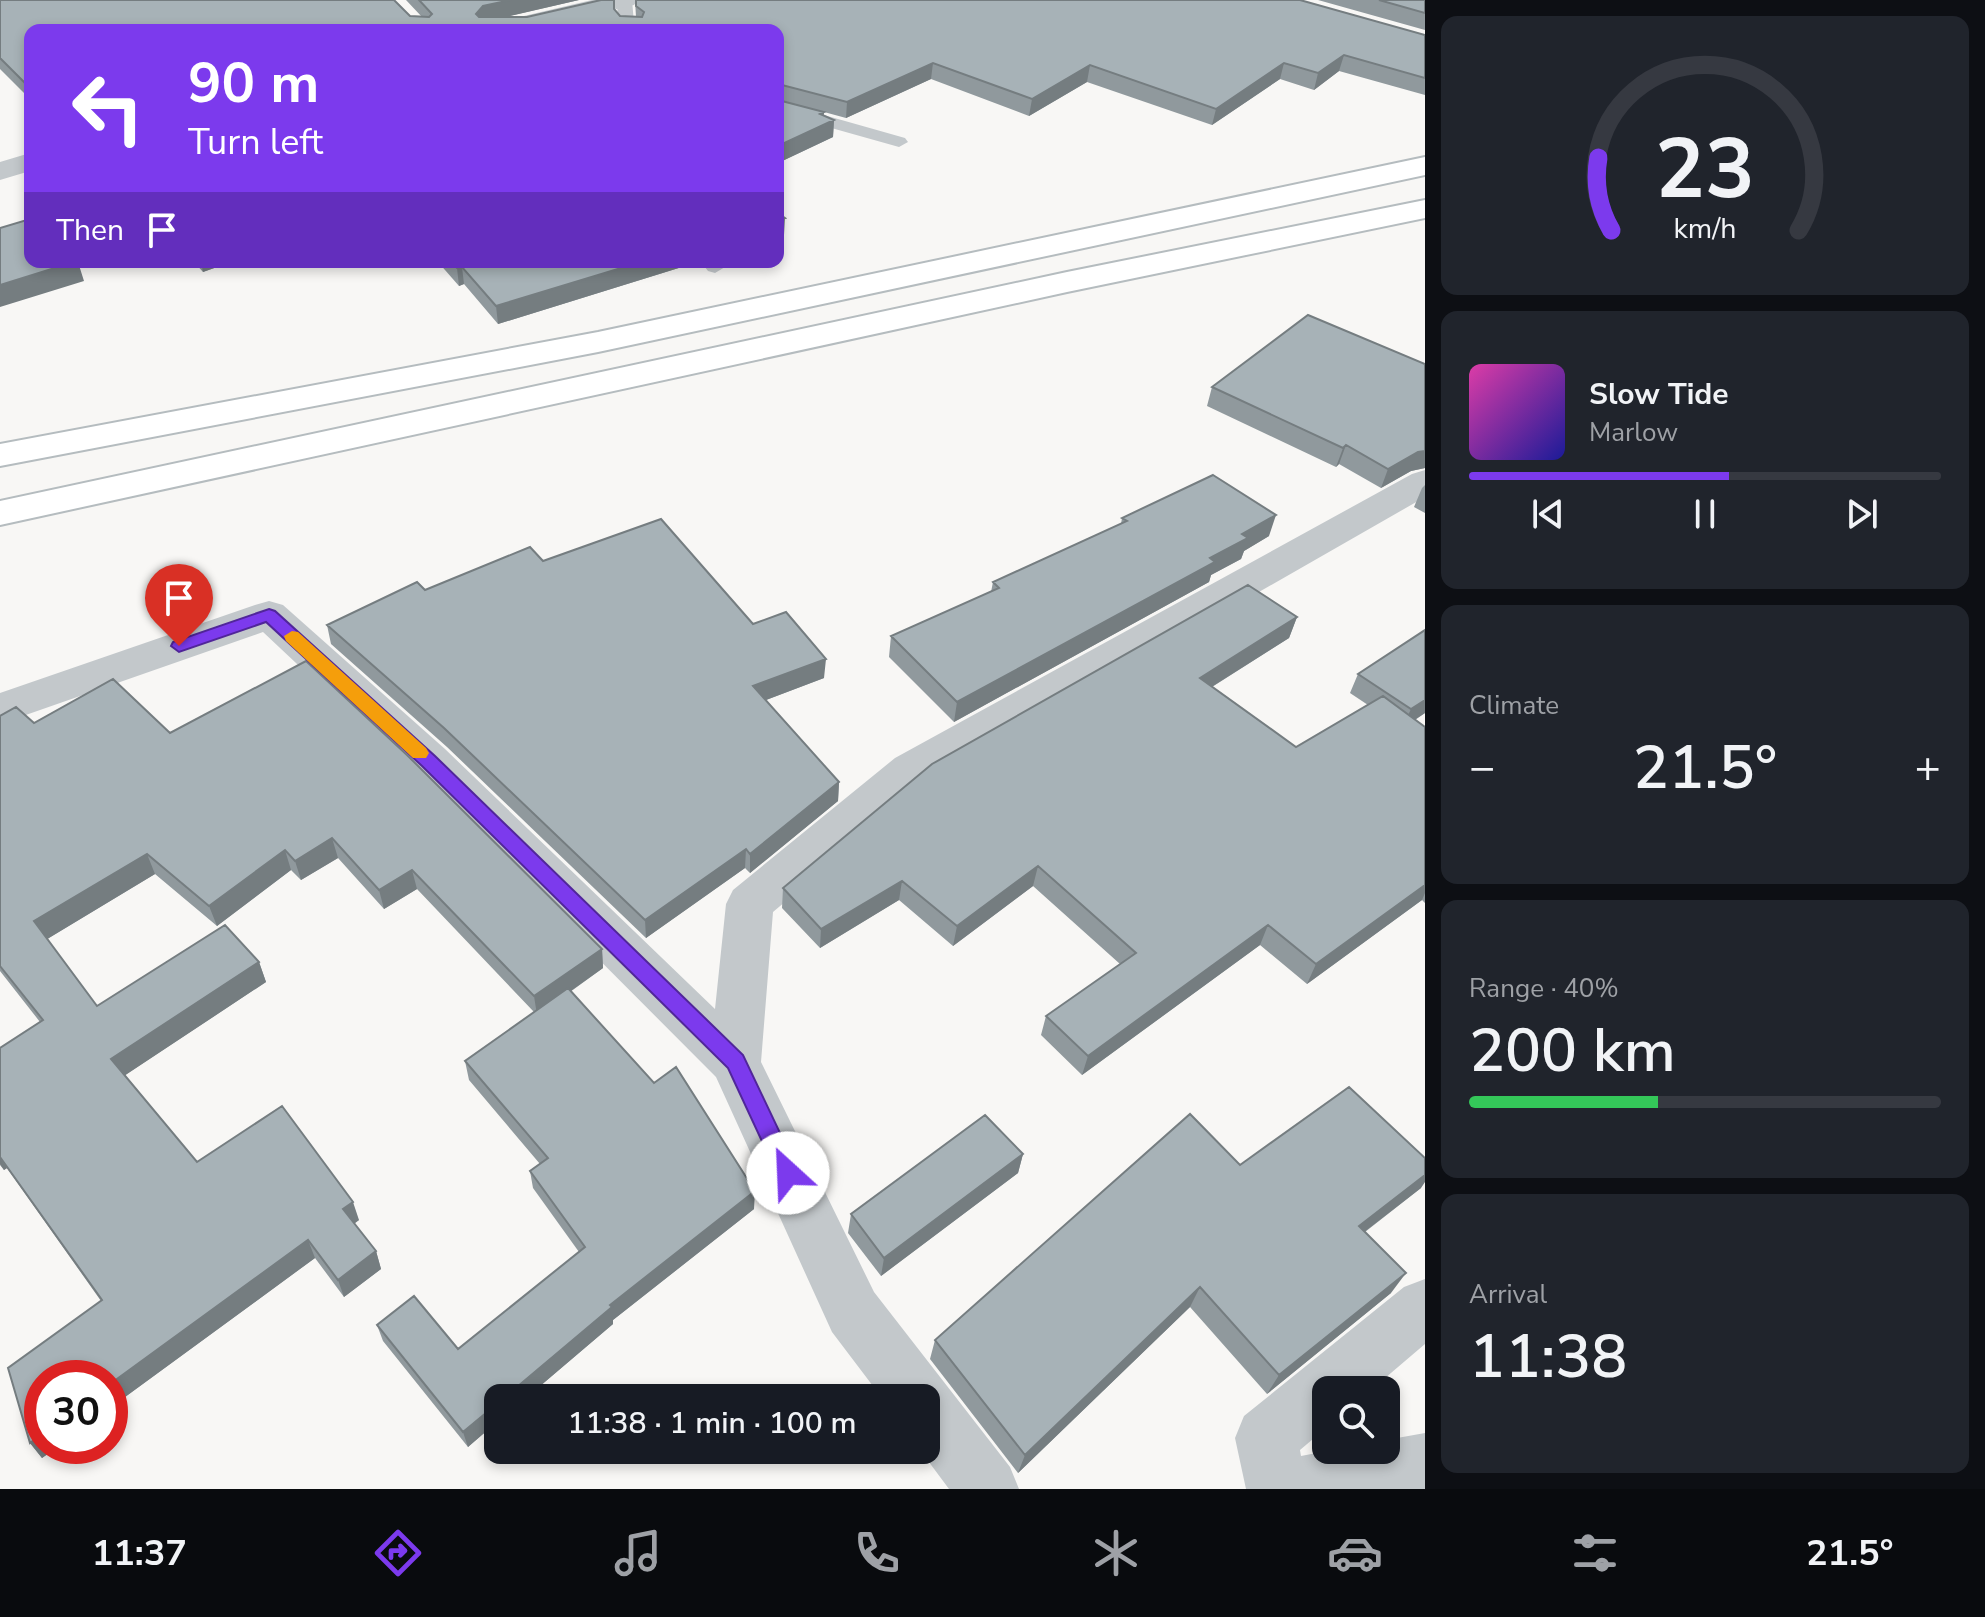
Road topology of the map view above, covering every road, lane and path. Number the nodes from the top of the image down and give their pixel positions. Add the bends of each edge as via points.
1 (625, 0) edge
2 (520, 24) edge
3 (626, 24) edge
4 (784, 109) edge
5 (899, 142) dead end
6 (24, 164) edge
7 (1425, 166) edge
8 (0, 171) edge
9 (1425, 209) edge
10 (0, 455) edge
11 (1425, 482) edge
12 (0, 513) edge
13 (0, 709) edge
14 (735, 1062) junction
15 (1425, 1307) edge
16 (908, 1384) edge
17 (940, 1426) edge
18 (1425, 1464) edge
19 (988, 1489) edge
20 (1277, 1489) edge
21 (1291, 1489) edge

1 - 2 street
1 - 3 lane
4 - 5 lane
6 - 8 street
7 - 10 main road via 598,342
9 - 12 main road
11 - 14 street via 911,770 750,904
13 - 14 street via 269,615 429,761
14 - 16 street via 853,1312
15 - 20 street via 1266,1438
17 - 19 street
18 - 21 street

